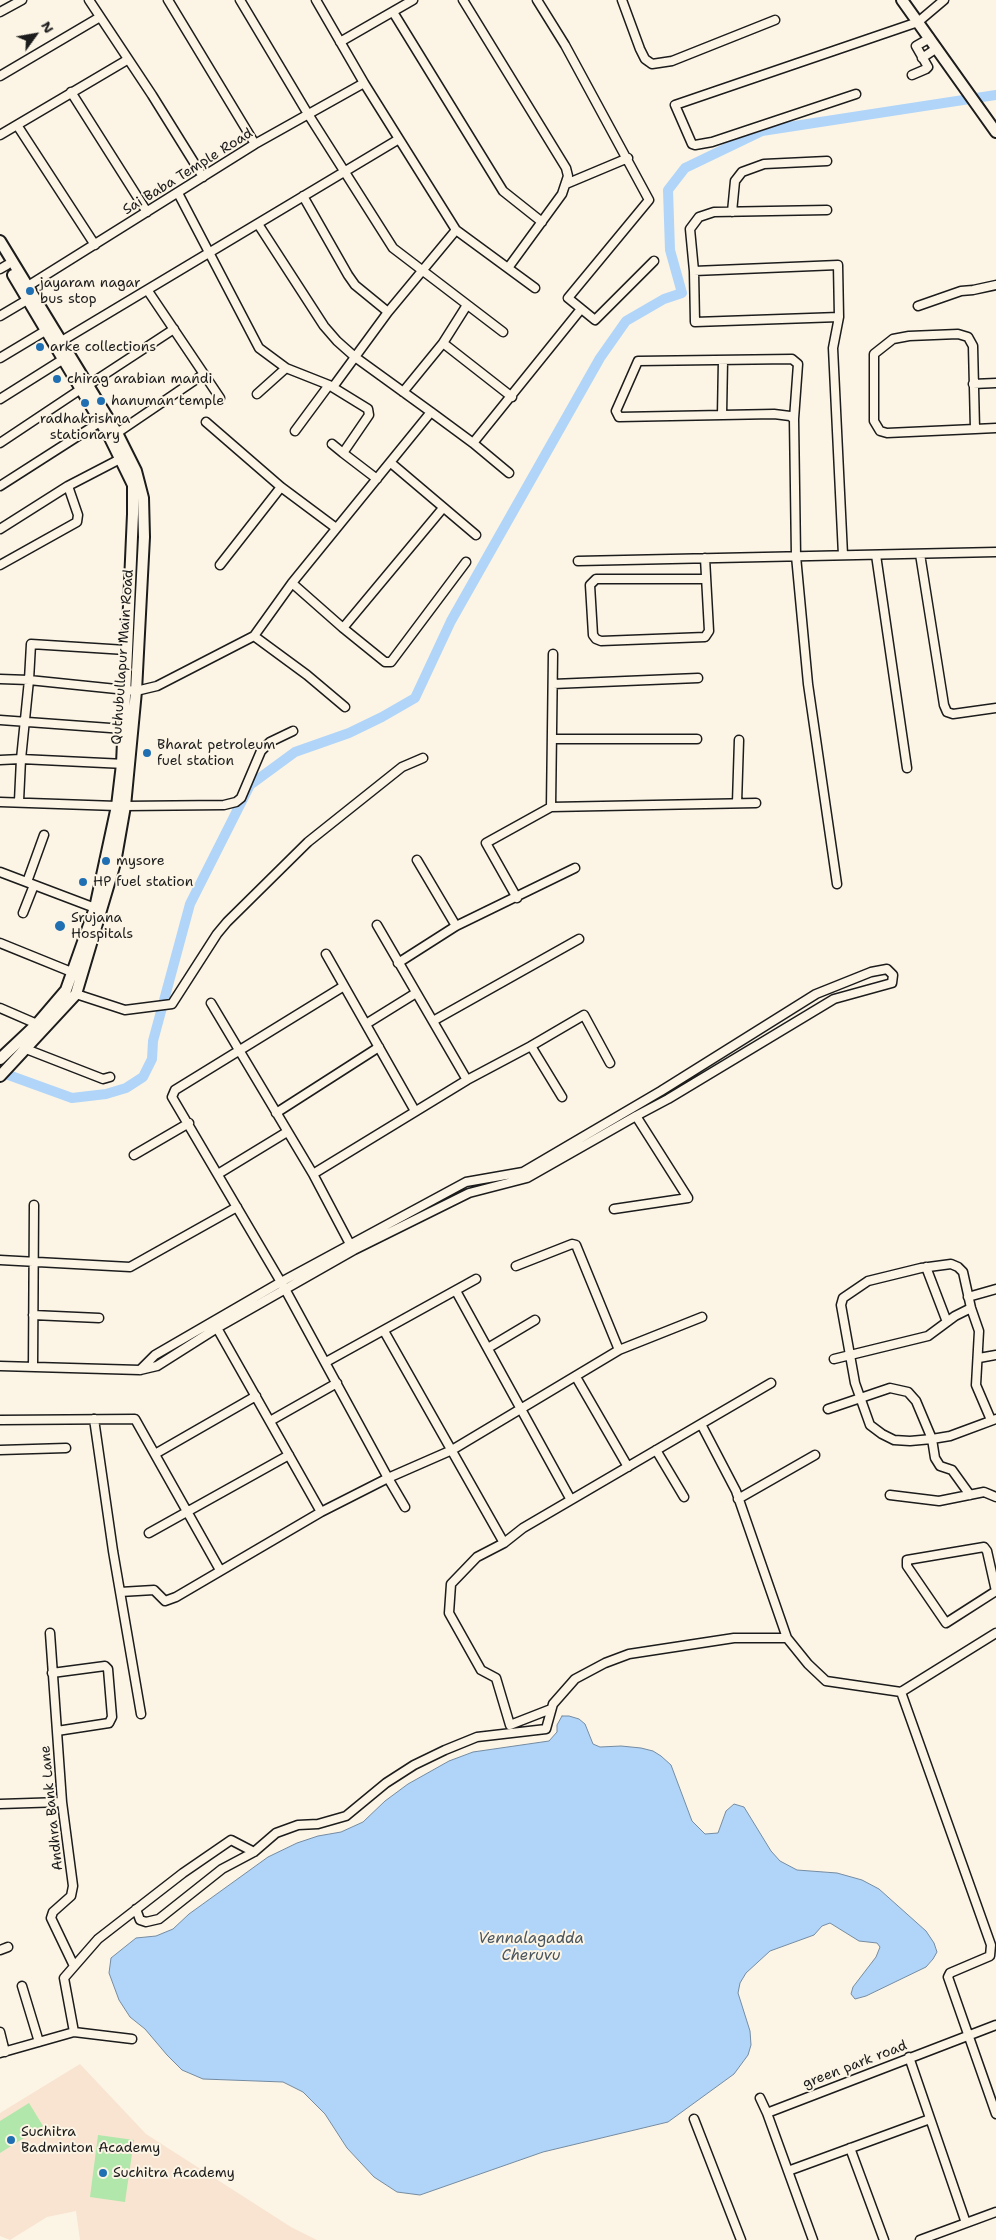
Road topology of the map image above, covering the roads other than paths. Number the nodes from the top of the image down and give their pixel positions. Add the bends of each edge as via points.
1 (22, 0) edge
2 (89, 0) edge
3 (168, 0) edge
4 (240, 0) edge
5 (316, 0) edge
6 (413, 0) edge
7 (463, 0) edge
8 (537, 0) edge
9 (622, 0) edge
10 (902, 0) edge
11 (944, 0) edge
12 (0, 12) edge
13 (393, 12) junction
14 (100, 17) junction
15 (774, 20) dead end
16 (918, 22) junction
17 (930, 38) junction
18 (340, 42) junction
19 (937, 48) junction
20 (922, 58) junction
21 (127, 60) junction
22 (912, 75) dead end
23 (0, 76) edge
24 (364, 83) junction
25 (71, 92) junction
26 (856, 94) dead end
27 (308, 114) junction
28 (17, 125) junction
29 (996, 132) edge
30 (0, 135) edge
31 (399, 139) junction
32 (256, 144) junction
33 (628, 158) junction
34 (827, 161) dead end
35 (345, 170) junction
36 (203, 177) junction
37 (566, 184) junction
38 (178, 193) junction
39 (303, 196) junction
40 (826, 210) dead end
41 (147, 212) junction
42 (732, 212) junction
43 (542, 222) junction
44 (258, 224) junction
45 (456, 230) junction
46 (0, 241) edge
47 (95, 245) junction
48 (210, 253) junction
49 (0, 254) edge
50 (654, 261) dead end
51 (4, 267) edge
52 (508, 268) junction
53 (422, 270) junction
54 (694, 271) junction
55 (23, 284) junction
56 (996, 285) edge
57 (535, 288) dead end
58 (148, 291) junction
59 (28, 300) junction
60 (467, 305) junction
61 (918, 306) dead end
62 (581, 309) junction
63 (388, 312) junction
64 (0, 316) edge
65 (838, 317) junction
66 (174, 329) junction
67 (45, 331) junction
68 (503, 332) dead end
69 (60, 342) junction
70 (443, 343) junction
71 (0, 358) edge
72 (355, 358) junction
73 (62, 360) junction
74 (723, 360) junction
75 (286, 368) junction
76 (204, 374) junction
77 (996, 383) edge
78 (974, 384) junction
79 (331, 386) junction
80 (84, 388) junction
81 (403, 392) junction
82 (257, 394) dead end
83 (512, 397) junction
84 (220, 398) dead end
85 (0, 399) edge
86 (431, 412) junction
87 (722, 415) junction
88 (794, 419) junction
89 (100, 422) junction
90 (206, 422) dead end
91 (996, 428) edge
92 (975, 429) junction
93 (295, 431) dead end
94 (117, 433) junction
95 (0, 443) edge
96 (472, 443) junction
97 (332, 444) dead end
98 (343, 452) junction
99 (120, 459) junction
100 (391, 463) junction
101 (509, 473) dead end
102 (377, 479) junction
103 (0, 486) edge
104 (68, 486) junction
105 (281, 487) junction
106 (443, 508) junction
107 (336, 528) junction
108 (0, 529) edge
109 (476, 535) dead end
110 (996, 552) edge
111 (876, 554) junction
112 (920, 554) junction
113 (843, 555) junction
114 (796, 556) junction
115 (705, 558) junction
116 (578, 561) dead end
117 (466, 562) dead end
118 (0, 565) edge
119 (220, 565) dead end
120 (706, 579) junction
121 (292, 583) junction
122 (343, 628) junction
123 (254, 636) junction
124 (126, 650) junction
125 (553, 654) dead end
126 (698, 678) dead end
127 (0, 679) edge
128 (29, 680) junction
129 (552, 684) junction
130 (125, 691) junction
131 (136, 691) junction
132 (345, 707) dead end
133 (996, 708) edge
134 (0, 720) edge
135 (24, 722) junction
136 (124, 729) junction
137 (293, 731) dead end
138 (552, 739) junction
139 (697, 739) dead end
140 (739, 740) dead end
141 (423, 758) dead end
142 (21, 759) junction
143 (0, 760) edge
144 (125, 764) junction
145 (907, 768) dead end
146 (19, 801) junction
147 (0, 803) edge
148 (737, 803) junction
149 (756, 803) dead end
150 (121, 806) junction
151 (551, 807) junction
152 (44, 835) dead end
153 (417, 860) dead end
154 (575, 868) dead end
155 (0, 872) edge
156 (31, 883) junction
157 (837, 884) dead end
158 (517, 898) junction
159 (95, 908) junction
160 (23, 913) dead end
161 (377, 926) dead end
162 (456, 926) junction
163 (579, 939) dead end
164 (0, 943) edge
165 (326, 954) dead end
166 (398, 963) junction
167 (74, 972) junction
168 (344, 986) junction
169 (416, 993) junction
170 (76, 994) junction
171 (211, 1003) dead end
172 (0, 1008) edge
173 (433, 1021) junction
174 (37, 1024) junction
175 (366, 1024) junction
176 (531, 1046) junction
177 (379, 1047) junction
178 (21, 1050) junction
179 (240, 1051) junction
180 (0, 1059) edge
181 (610, 1062) dead end
182 (0, 1076) edge
183 (110, 1077) dead end
184 (467, 1080) junction
185 (562, 1097) dead end
186 (415, 1112) junction
187 (276, 1113) junction
188 (636, 1116) junction
189 (189, 1123) junction
190 (287, 1132) junction
191 (134, 1155) dead end
192 (218, 1174) junction
193 (313, 1174) junction
194 (470, 1181) junction
195 (472, 1192) junction
196 (34, 1204) dead end
197 (237, 1207) junction
198 (614, 1210) dead end
199 (352, 1247) junction
200 (0, 1260) edge
201 (33, 1262) junction
202 (516, 1266) dead end
203 (926, 1267) junction
204 (476, 1279) dead end
205 (283, 1286) junction
206 (996, 1289) edge
207 (456, 1291) junction
208 (968, 1297) junction
209 (971, 1308) junction
210 (33, 1315) junction
211 (702, 1317) dead end
212 (99, 1318) dead end
213 (535, 1320) dead end
214 (947, 1322) junction
215 (217, 1328) junction
216 (384, 1331) junction
217 (488, 1348) junction
218 (619, 1350) junction
219 (996, 1355) edge
220 (850, 1356) junction
221 (834, 1358) dead end
222 (979, 1358) junction
223 (326, 1362) junction
224 (0, 1366) edge
225 (33, 1367) junction
226 (140, 1370) junction
227 (576, 1377) junction
228 (337, 1383) junction
229 (771, 1383) dead end
230 (256, 1396) junction
231 (861, 1398) junction
232 (828, 1409) dead end
233 (522, 1410) junction
234 (94, 1419) junction
235 (993, 1419) edge
236 (0, 1420) edge
237 (270, 1421) junction
238 (701, 1424) junction
239 (932, 1439) junction
240 (66, 1448) dead end
241 (0, 1450) edge
242 (452, 1450) junction
243 (656, 1450) junction
244 (155, 1454) junction
245 (289, 1455) junction
246 (814, 1455) dead end
247 (628, 1467) junction
248 (388, 1478) junction
249 (890, 1495) dead end
250 (970, 1495) junction
251 (684, 1497) dead end
252 (996, 1497) edge
253 (738, 1499) junction
254 (571, 1500) junction
255 (405, 1507) dead end
256 (187, 1512) junction
257 (321, 1512) junction
258 (149, 1532) dead end
259 (504, 1543) junction
260 (220, 1570) junction
261 (996, 1591) edge
262 (120, 1592) junction
263 (996, 1632) edge
264 (50, 1633) dead end
265 (787, 1638) junction
266 (52, 1673) junction
267 (901, 1692) junction
268 (551, 1709) junction
269 (141, 1714) dead end
270 (57, 1731) junction
271 (62, 1802) junction
272 (0, 1804) edge
273 (254, 1852) junction
274 (136, 1909) junction
275 (74, 1966) junction
276 (22, 1986) dead end
277 (996, 2025) edge
278 (0, 2032) edge
279 (74, 2032) junction
280 (968, 2034) junction
281 (132, 2039) dead end
282 (39, 2042) junction
283 (3, 2052) edge
284 (909, 2057) junction
285 (993, 2096) edge
286 (760, 2098) dead end
287 (767, 2113) junction
288 (996, 2114) edge
289 (694, 2119) dead end
290 (930, 2120) junction
291 (850, 2148) junction
292 (788, 2171) junction
293 (996, 2212) edge
294 (966, 2223) junction
295 (741, 2240) edge
296 (812, 2240) edge
297 (884, 2240) edge
298 (920, 2240) edge

1 - 12 street
2 - 14 street
3 - 32 street
4 - 27 street
5 - 18 street
6 - 13 street
7 - 37 street via 566,168
8 - 33 street
9 - 15 street via 640,49 652,64 672,60
10 - 16 main road
11 - 16 street
13 - 18 street
13 - 43 street via 503,191
14 - 21 street
14 - 23 street
16 - 17 main road
16 - 26 street via 675,105 695,145
17 - 19 main road
17 - 20 street via 916,46
18 - 24 street
19 - 20 street
19 - 29 main road
20 - 22 street via 928,67
21 - 25 street
21 - 36 street
24 - 27 street, Sai Baba Temple Road
24 - 31 street
25 - 28 street
25 - 41 street
27 - 32 street, Sai Baba Temple Road
27 - 35 street
28 - 30 street
28 - 47 street
31 - 35 street
31 - 45 street
32 - 36 street, Sai Baba Temple Road
33 - 37 street
33 - 62 street via 649,200 568,298
34 - 42 street via 764,164 742,172 735,181
35 - 39 street
35 - 53 street via 393,248
36 - 38 street, Sai Baba Temple Road
37 - 43 street
38 - 41 street, Sai Baba Temple Road
38 - 48 street
39 - 44 street
39 - 63 street via 355,285
40 - 42 street
41 - 47 street, Sai Baba Temple Road
42 - 54 street via 707,214 694,222 690,229
43 - 52 street
44 - 48 street
44 - 72 street via 324,326
45 - 52 street
45 - 53 street
46 - 55 main road, Quthubullapur Main Road
47 - 55 street, Sai Baba Temple Road
48 - 58 street
48 - 75 street via 259,348
49 - 51 main road, Quthubullapur Main Road
50 - 62 street via 595,320
51 - 55 main road, Quthubullapur Main Road
52 - 57 street
53 - 60 street
53 - 63 street
54 - 65 street via 695,322
54 - 65 street via 838,265
55 - 59 main road, Quthubullapur Main Road
55 - 69 main road, Quthubullapur Main Road
56 - 61 street via 961,290
58 - 66 street
58 - 69 street
59 - 64 street
59 - 67 main road, Quthubullapur Main Road
60 - 68 street
60 - 70 street
62 - 83 street
63 - 72 street
65 - 113 street via 833,348
66 - 76 street
66 - 80 street
67 - 71 street
67 - 73 main road, Quthubullapur Main Road
69 - 80 main road, Quthubullapur Main Road
70 - 81 street
70 - 83 street
72 - 79 street
72 - 81 street
73 - 80 main road, Quthubullapur Main Road
73 - 85 street
74 - 87 street
74 - 87 street via 638,361 616,411 619,417
74 - 88 street via 792,358 797,361
75 - 79 street
75 - 82 street
76 - 84 street
76 - 94 street
77 - 78 street
78 - 92 street
78 - 92 street via 973,346 968,337 958,334 893,339 874,354 874,421 880,431
79 - 93 street
79 - 98 street via 365,406 369,412
80 - 89 main road, Quthubullapur Main Road
80 - 94 main road, Quthubullapur Main Road
80 - 95 street
81 - 86 street
83 - 96 street
86 - 96 street
86 - 100 street
87 - 88 street via 774,414
88 - 114 street
89 - 99 main road, Quthubullapur Main Road
89 - 103 street
90 - 105 street
91 - 92 street
94 - 131 main road, Quthubullapur Main Road via 136,471 143,498
96 - 101 street
97 - 98 street
98 - 102 street
99 - 104 street
99 - 124 main road, Quthubullapur Main Road via 133,485
100 - 102 street
100 - 106 street
102 - 107 street
104 - 108 street
104 - 118 street via 78,515 77,522
105 - 107 street
105 - 119 street
106 - 109 street
106 - 122 street
107 - 121 street
110 - 112 street
111 - 112 street
111 - 113 street
111 - 145 street
112 - 133 street via 947,712
113 - 114 street
114 - 115 street
114 - 157 street via 808,684
115 - 116 street
115 - 120 street
117 - 122 street via 391,662 385,662
120 - 120 street via 709,631 705,637 601,641 593,635 590,585 596,580
121 - 122 street
121 - 123 street
123 - 131 street via 157,686
123 - 132 street
124 - 128 street via 31,644
124 - 130 main road, Quthubullapur Main Road
125 - 129 street
126 - 129 street
127 - 128 street
128 - 130 street
128 - 135 street
129 - 138 street
130 - 131 street
130 - 136 main road, Quthubullapur Main Road
131 - 144 main road, Quthubullapur Main Road
134 - 135 street
135 - 136 street
135 - 142 street
136 - 144 main road, Quthubullapur Main Road
137 - 150 street via 270,742 261,752 241,798 236,802 224,805
138 - 139 street
138 - 151 street
140 - 148 street
141 - 170 street via 402,767 308,842 227,922 172,1004 125,1010
142 - 143 street
142 - 144 street
142 - 146 street
144 - 150 main road, Quthubullapur Main Road
146 - 147 street
146 - 150 street
148 - 149 street
148 - 151 street
150 - 159 main road, Quthubullapur Main Road
150 - 170 main road, Quthubullapur Main Road via 115,863
151 - 158 street via 486,843
152 - 156 street
153 - 162 street
154 - 158 street
155 - 156 street
156 - 159 street
156 - 160 street
158 - 162 street
159 - 167 main road, Quthubullapur Main Road
161 - 166 street
162 - 166 street
163 - 173 street
164 - 167 street
165 - 168 street
166 - 169 street
167 - 174 main road, Quthubullapur Main Road via 66,990
168 - 175 street
168 - 179 street
169 - 173 street
169 - 175 street
170 - 178 main road, Quthubullapur Main Road
171 - 179 street
172 - 174 street
173 - 184 street
174 - 178 main road, Quthubullapur Main Road
175 - 177 street
176 - 181 street via 584,1015
176 - 184 street
176 - 185 street
177 - 186 street
177 - 187 street
178 - 180 main road, Quthubullapur Main Road
178 - 182 main road, Quthubullapur Main Road
178 - 183 street via 103,1079
179 - 187 street
179 - 189 street via 172,1093
184 - 186 street
186 - 193 street
187 - 190 street
188 - 194 street via 834,1000 892,983 893,975 887,969 870,972 816,994 523,1172
188 - 195 street via 527,1178
188 - 198 street via 688,1198
189 - 191 street
189 - 192 street
190 - 192 street
190 - 193 street
192 - 197 street
193 - 199 street
194 - 195 street
194 - 199 street
195 - 199 street
196 - 201 street
197 - 201 street via 130,1267
197 - 205 street
199 - 205 street
200 - 201 street
201 - 210 street
202 - 218 street via 576,1245
203 - 208 street via 951,1264 958,1267 963,1272
203 - 214 street
203 - 220 street via 868,1281 843,1298 841,1305
204 - 207 street
205 - 215 street
205 - 223 street
205 - 226 street via 156,1354
206 - 208 street
207 - 216 street
207 - 217 street
208 - 209 street
209 - 214 street
209 - 222 street via 979,1330
210 - 212 street
210 - 225 street
211 - 218 street
213 - 217 street
214 - 220 street via 928,1336
215 - 226 street via 164,1362
215 - 230 street
216 - 223 street
216 - 242 street
217 - 233 street
218 - 227 street
219 - 222 street
220 - 221 street
220 - 231 street
222 - 235 street via 976,1385
223 - 228 street
224 - 225 street
225 - 226 street
227 - 233 street
227 - 247 street
228 - 237 street
228 - 248 street
229 - 238 street
230 - 237 street
230 - 244 street
231 - 232 street
231 - 239 street via 870,1425 882,1434 894,1440
231 - 239 street via 890,1388 908,1392 916,1401
233 - 242 street
233 - 254 street
234 - 236 street
234 - 244 street via 135,1419
234 - 262 street
235 - 239 street via 950,1436
237 - 245 street
238 - 243 street
238 - 253 street
239 - 250 street via 935,1458 940,1466 952,1470
240 - 241 street
242 - 248 street
242 - 259 street
243 - 247 street
243 - 251 street
244 - 256 street
245 - 256 street
245 - 257 street
246 - 253 street
247 - 254 street
248 - 255 street
248 - 257 street
249 - 250 street via 939,1501
250 - 252 street via 984,1492
253 - 265 street
254 - 259 street
256 - 258 street
256 - 260 street
257 - 260 street
259 - 268 street via 477,1557 451,1584 448,1613 481,1670 496,1678 510,1725
260 - 262 street via 165,1602 154,1590
261 - 261 street via 946,1624 907,1566 907,1560 984,1547
262 - 269 street
263 - 267 street
264 - 266 street, Andhra Bank Lane
265 - 267 street via 826,1681
265 - 268 street via 734,1638 629,1654 576,1679
266 - 270 street, Andhra Bank Lane
266 - 270 street via 105,1666 108,1669 112,1717 109,1723
267 - 280 street via 991,1945 990,1956 948,1975
268 - 273 street via 546,1729 477,1737 445,1750 386,1783 346,1816 318,1824 298,1825 276,1833
270 - 271 street, Andhra Bank Lane
271 - 272 street
271 - 275 street, Andhra Bank Lane via 73,1886 70,1896 53,1912 52,1918
273 - 274 street via 231,1840
273 - 274 street via 222,1869 159,1919 140,1920
274 - 275 street via 98,1939
275 - 279 street via 64,1978
276 - 282 street
277 - 280 street, green park road
278 - 283 street
279 - 281 street
279 - 282 street
280 - 284 street, green park road
280 - 285 street
282 - 283 street
284 - 287 street, green park road
284 - 290 street
285 - 288 street
286 - 287 street
287 - 292 street
289 - 295 street
290 - 291 street
290 - 294 street
291 - 292 street
291 - 297 street
292 - 296 street
293 - 294 street
294 - 298 street

